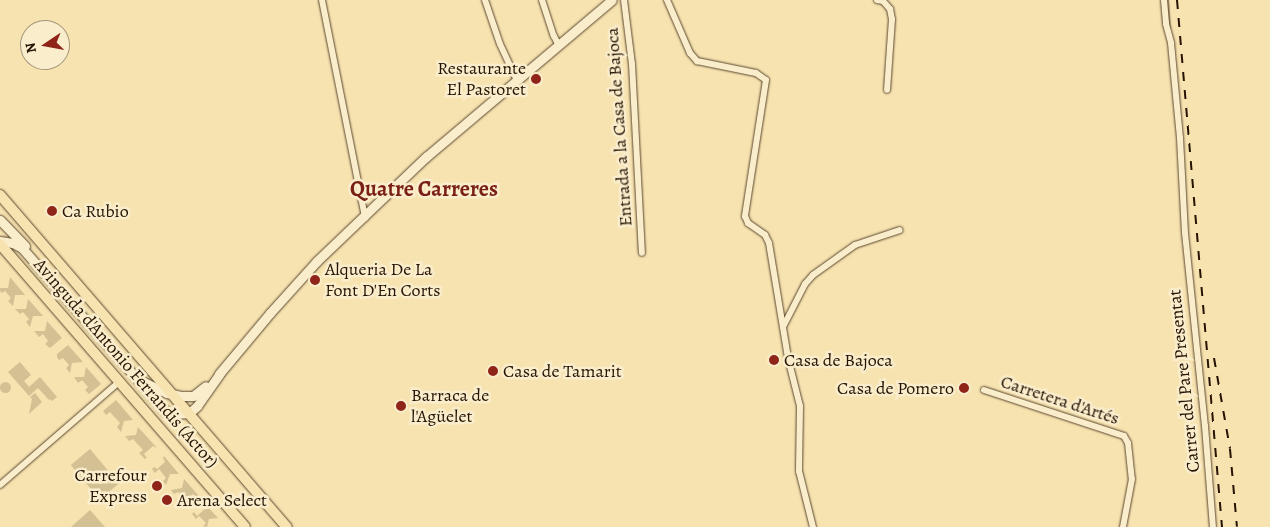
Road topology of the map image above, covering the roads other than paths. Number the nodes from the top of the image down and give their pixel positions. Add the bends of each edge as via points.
1 (322, 0) edge
2 (485, 0) edge
3 (542, 0) edge
4 (612, 0) edge
5 (624, 0) edge
6 (667, 0) edge
7 (877, 0) edge
8 (1164, 0) edge
9 (558, 44) junction
10 (516, 79) junction
11 (887, 90) dead end
12 (0, 195) edge
13 (364, 218) junction
14 (0, 220) edge
15 (900, 230) dead end
16 (0, 243) edge
17 (642, 253) dead end
18 (42, 268) junction
19 (783, 327) junction
20 (131, 370) junction
21 (220, 374) junction
22 (120, 381) junction
23 (984, 390) dead end
24 (172, 395) junction
25 (189, 413) junction
26 (0, 486) edge
27 (243, 526) edge
28 (287, 527) edge
29 (813, 527) edge
30 (1122, 527) edge
31 (1213, 527) edge

1 - 13 street
2 - 10 street
3 - 9 street
4 - 9 street
5 - 17 street, Entrada a la Casa de Bajoca via 632,64
6 - 19 street via 690,53 697,61 756,73 766,80 745,216 748,223 768,239
7 - 11 street via 883,1 890,9 892,19
8 - 31 street, Carrer del Pare Presentat via 1172,43 1185,233
9 - 10 street
10 - 13 street via 426,157
12 - 24 main road, Avinguda d'Antonio Ferrandis (Actor)
13 - 21 street via 293,286
14 - 18 street, Avinguda d'Antonio Ferrandis (Actor)
15 - 19 street via 855,246 813,274
16 - 18 street, Avinguda d'Antonio Ferrandis (Actor) via 13,243 22,248
16 - 22 main road, Avinguda d'Antonio Ferrandis (Actor)
18 - 20 street, Avinguda d'Antonio Ferrandis (Actor)
19 - 29 street via 800,406 799,471
20 - 24 street, Avinguda d'Antonio Ferrandis (Actor) via 146,383
20 - 25 street, Avinguda d'Antonio Ferrandis (Actor) via 165,411
21 - 24 street via 198,393
21 - 25 street
22 - 26 street
22 - 27 main road, Avinguda d'Antonio Ferrandis (Actor)
23 - 30 street, Carretera d'Artés via 1124,436 1128,443 1132,479
24 - 25 main road, Avinguda d'Antonio Ferrandis (Actor)
25 - 28 main road, Avinguda d'Antonio Ferrandis (Actor)

